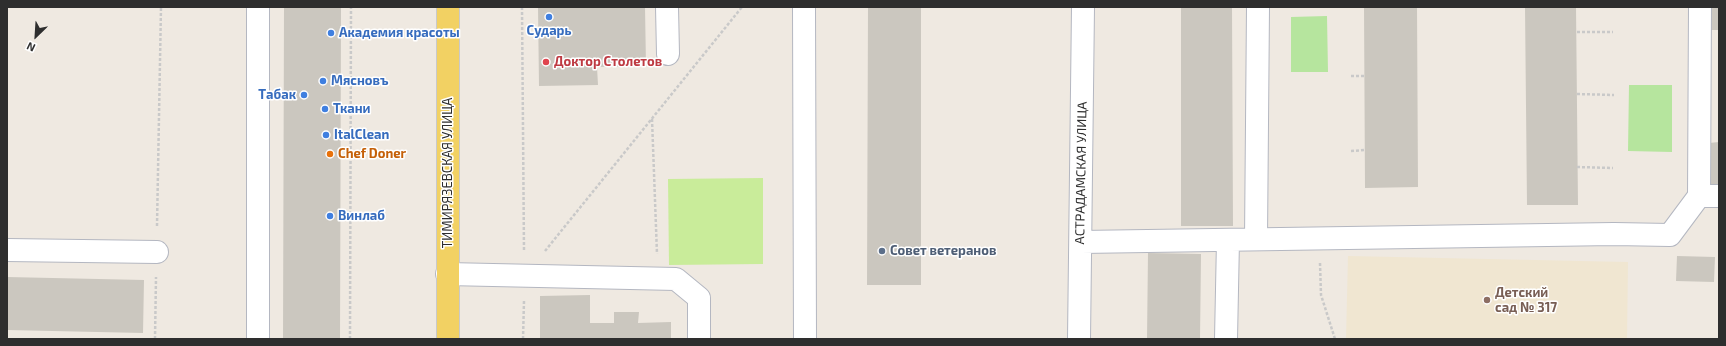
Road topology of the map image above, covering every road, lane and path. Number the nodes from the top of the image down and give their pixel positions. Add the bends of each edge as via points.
1 (161, 7) edge
2 (258, 7) edge
3 (351, 7) edge
4 (448, 7) edge
5 (522, 7) edge
6 (667, 7) edge
7 (742, 7) edge
8 (804, 7) edge
9 (1083, 7) edge
10 (1258, 7) edge
11 (1700, 7) edge
12 (1577, 32) dead end
13 (1613, 32) dead end
14 (668, 54) dead end
15 (1351, 76) dead end
16 (1365, 76) dead end
17 (1577, 94) dead end
18 (1614, 95) dead end
19 (652, 119) junction
20 (1365, 150) dead end
21 (1351, 151) dead end
22 (1577, 167) dead end
23 (1613, 168) dead end
24 (1709, 196) edge
25 (1320, 238) junction
26 (1228, 240) junction
27 (1256, 240) junction
28 (1081, 242) junction
29 (7, 250) edge
30 (157, 252) junction
31 (447, 274) junction
32 (524, 276) junction
33 (658, 279) junction
34 (155, 339) edge
35 (258, 339) edge
36 (350, 339) edge
37 (448, 339) edge
38 (523, 339) edge
39 (699, 339) edge
40 (805, 339) edge
41 (1079, 339) edge
42 (1226, 339) edge
43 (1334, 339) edge

1 - 30 path
2 - 35 street
3 - 36 path
4 - 31 main road, ТИМИРЯЗЕВСКАЯ УЛИЦА
5 - 32 path
6 - 14 street
7 - 19 path
8 - 40 street
9 - 28 street, АСТРАДАМСКАЯ УЛИЦА
10 - 27 street
11 - 24 street
12 - 13 path
15 - 16 path
17 - 18 path
19 - 32 path
19 - 33 path
20 - 21 path
22 - 23 path
24 - 25 street via 1670,235
25 - 27 street
25 - 43 path via 1321,295
26 - 27 street
26 - 28 street
26 - 42 street
28 - 41 street, АСТРАДАМСКАЯ УЛИЦА
29 - 30 street
30 - 34 path
31 - 32 street
31 - 37 main road, ТИМИРЯЗЕВСКАЯ УЛИЦА
32 - 33 street
32 - 38 path
33 - 39 street via 676,279 699,298

